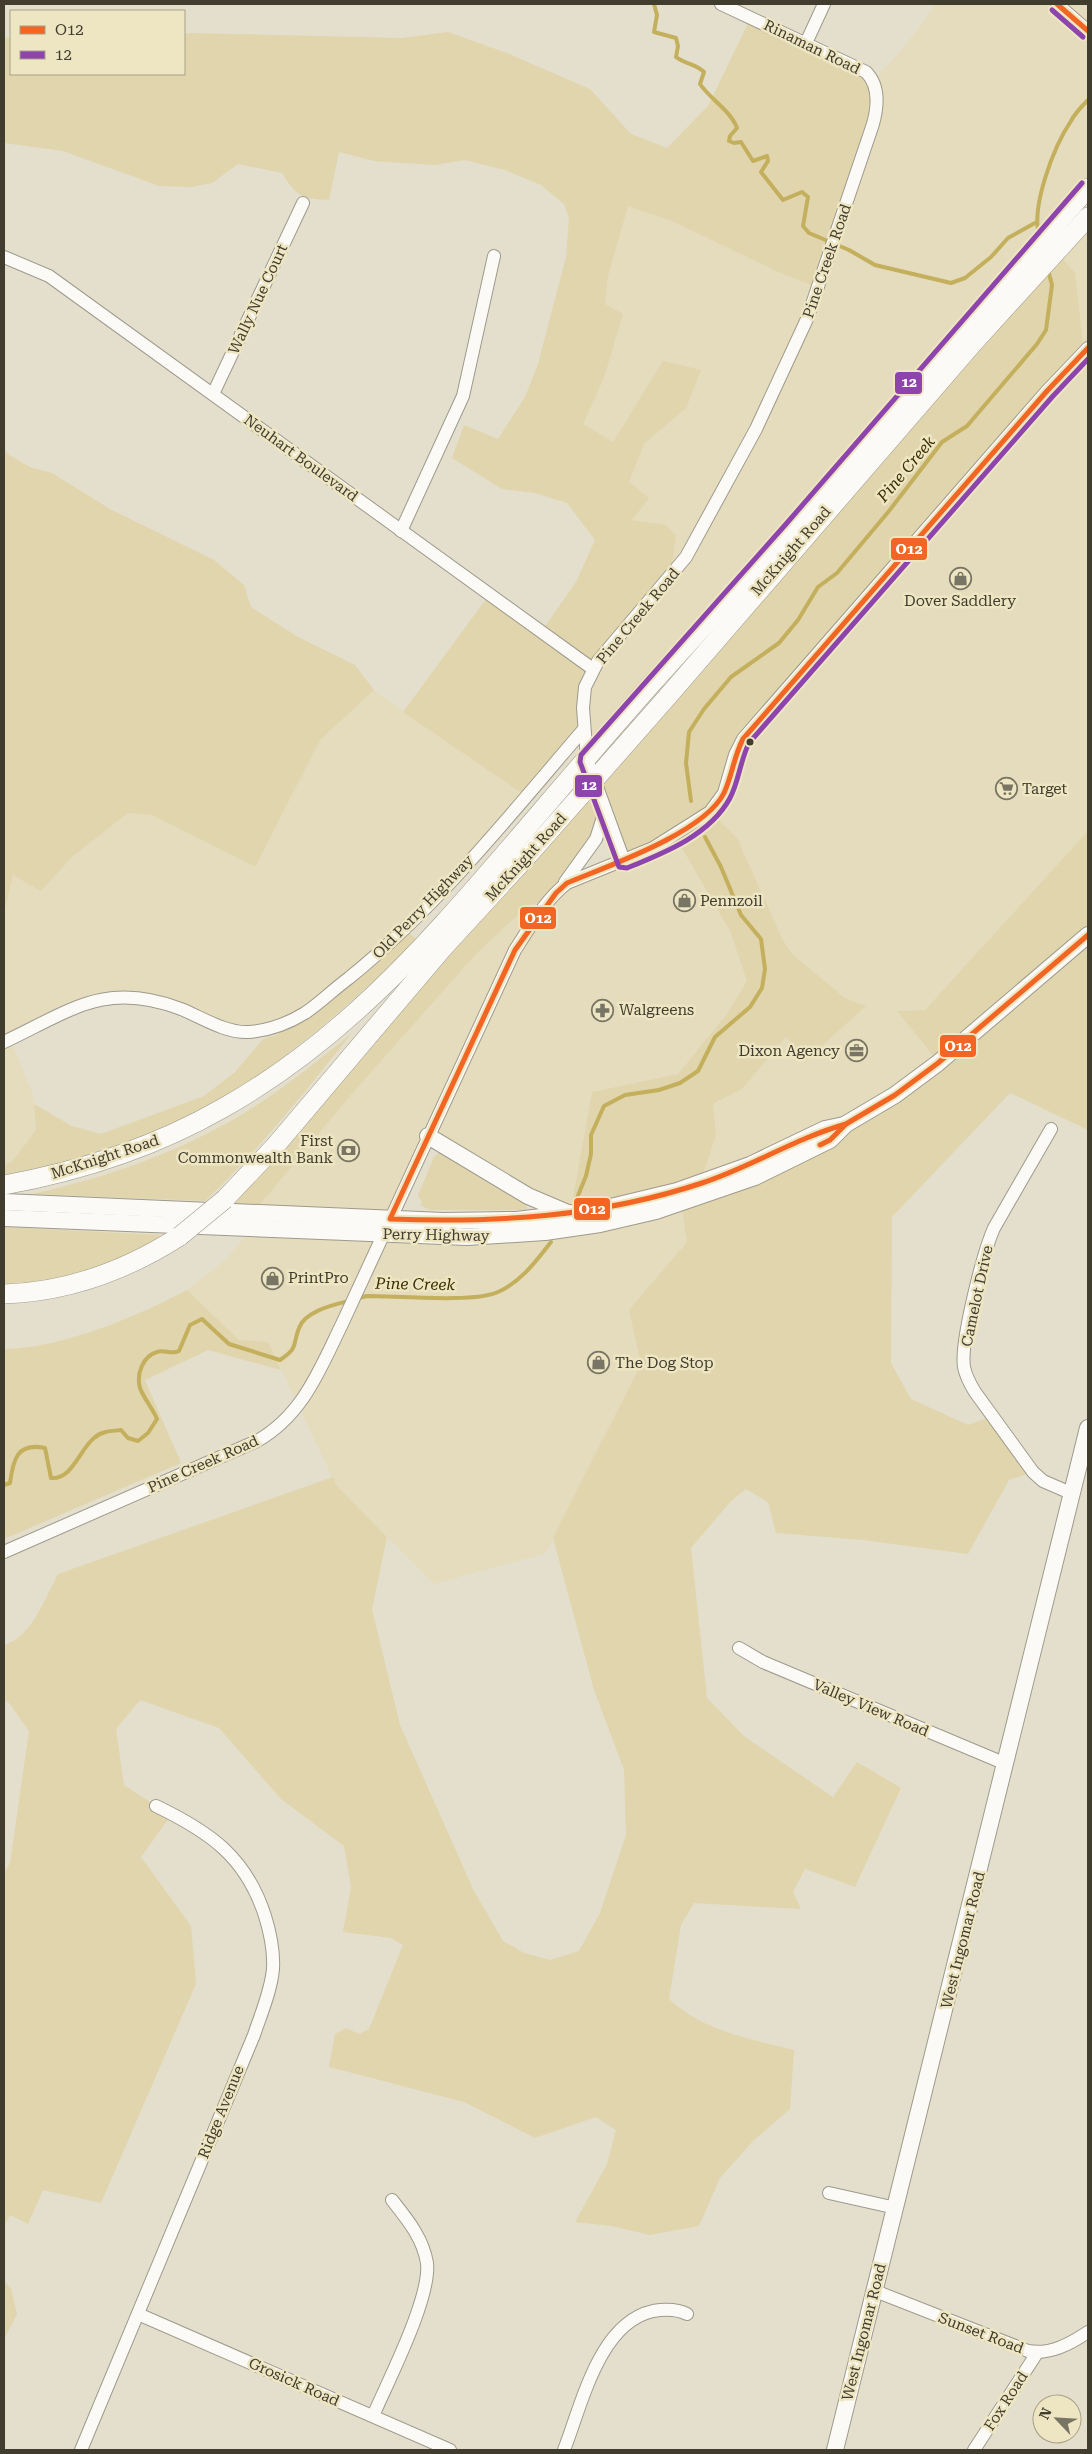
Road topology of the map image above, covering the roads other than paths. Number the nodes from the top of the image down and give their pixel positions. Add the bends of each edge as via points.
1 (721, 4) edge
2 (824, 4) edge
3 (1057, 4) edge
4 (1088, 31) edge
5 (806, 42) junction
6 (873, 81) joint
7 (1088, 188) edge
8 (302, 203) dead end
9 (1088, 217) edge
10 (494, 256) dead end
11 (4, 257) edge
12 (1088, 348) edge
13 (213, 394) junction
14 (402, 531) junction
15 (593, 670) junction
16 (584, 729) junction
17 (587, 759) junction
18 (594, 781) junction
19 (605, 811) junction
20 (624, 861) junction
21 (561, 888) junction
22 (1088, 935) edge
23 (4, 1042) edge
24 (846, 1124) junction
25 (1051, 1129) dead end
26 (428, 1136) junction
27 (4, 1185) edge
28 (4, 1202) edge
29 (570, 1214) junction
30 (4, 1218) edge
31 (390, 1219) junction
32 (383, 1235) junction
33 (4, 1294) edge
34 (1088, 1428) edge
35 (1073, 1494) junction
36 (4, 1552) edge
37 (738, 1648) dead end
38 (1006, 1764) junction
39 (156, 1806) dead end
40 (828, 2193) dead end
41 (392, 2200) dead end
42 (896, 2208) junction
43 (874, 2291) junction
44 (138, 2314) junction
45 (687, 2314) dead end
46 (1088, 2332) edge
47 (1037, 2353) junction
48 (373, 2416) junction
49 (81, 2450) edge
50 (450, 2450) edge
51 (564, 2450) edge
52 (835, 2450) edge
53 (974, 2450) edge

1 - 5 street, Rinaman Road
2 - 5 street
3 - 4 street
5 - 6 street, Rinaman Road via 862,69
6 - 15 street, Pine Creek Road via 877,95 875,116 807,319 782,378 699,536 678,568
7 - 17 highway, McKnight Road
8 - 13 street, Wally Nue Court
9 - 18 highway, McKnight Road via 790,552
10 - 14 street via 464,396
11 - 13 street, Neuhart Boulevard via 49,276
12 - 20 street via 743,739 724,793 710,812 675,836
13 - 14 street, Neuhart Boulevard
14 - 15 street, Neuhart Boulevard
15 - 16 street, Pine Creek Road via 583,697
16 - 17 street, Pine Creek Road
16 - 23 street, Old Perry Highway via 405,930 305,1013 266,1031 245,1032 155,1000 107,997 76,1007
17 - 18 street, Pine Creek Road
17 - 27 highway, McKnight Road via 418,953 296,1061 223,1108 144,1146 62,1173
18 - 19 street, Pine Creek Road
18 - 33 highway, McKnight Road, bridge via 442,949 276,1145 225,1199 180,1236 131,1264 53,1288
19 - 20 street, Pine Creek Road
19 - 21 street via 596,839
20 - 21 street, Pine Creek Road via 582,876
21 - 26 street, Pine Creek Road via 514,950
22 - 24 main road, Perry Highway via 932,1068
24 - 29 main road, Perry Highway via 825,1129 750,1165 678,1191
24 - 32 main road, Perry Highway via 830,1140 755,1176 681,1204 629,1218 545,1232 492,1236
25 - 35 street, Camelot Drive via 987,1244 967,1335 964,1366 975,1392 1033,1472 1043,1481
26 - 29 main road via 533,1198
26 - 31 street, Pine Creek Road
28 - 31 main road, Perry Highway
29 - 31 main road, Perry Highway via 492,1222
30 - 32 main road, Perry Highway
31 - 32 street, Pine Creek Road
32 - 36 street, Pine Creek Road via 342,1324 306,1395 293,1413 265,1436
34 - 35 main road, West Ingomar Road
35 - 38 main road, West Ingomar Road
37 - 38 street, Valley View Road via 763,1662
38 - 42 main road, West Ingomar Road
39 - 44 street, Ridge Avenue via 201,1830 246,1872 268,1923 273,1970 254,2035
40 - 42 street
41 - 48 street via 408,2218 418,2237 427,2272 417,2312
42 - 43 main road, West Ingomar Road
43 - 47 street, Sunset Road
43 - 52 main road, West Ingomar Road
44 - 48 street, Grosick Road
44 - 49 street, Ridge Avenue
45 - 51 street via 668,2310 649,2312 628,2321 616,2332 597,2365
46 - 47 street, Sunset Road via 1065,2346
47 - 53 street, Fox Road
48 - 50 street, Grosick Road

